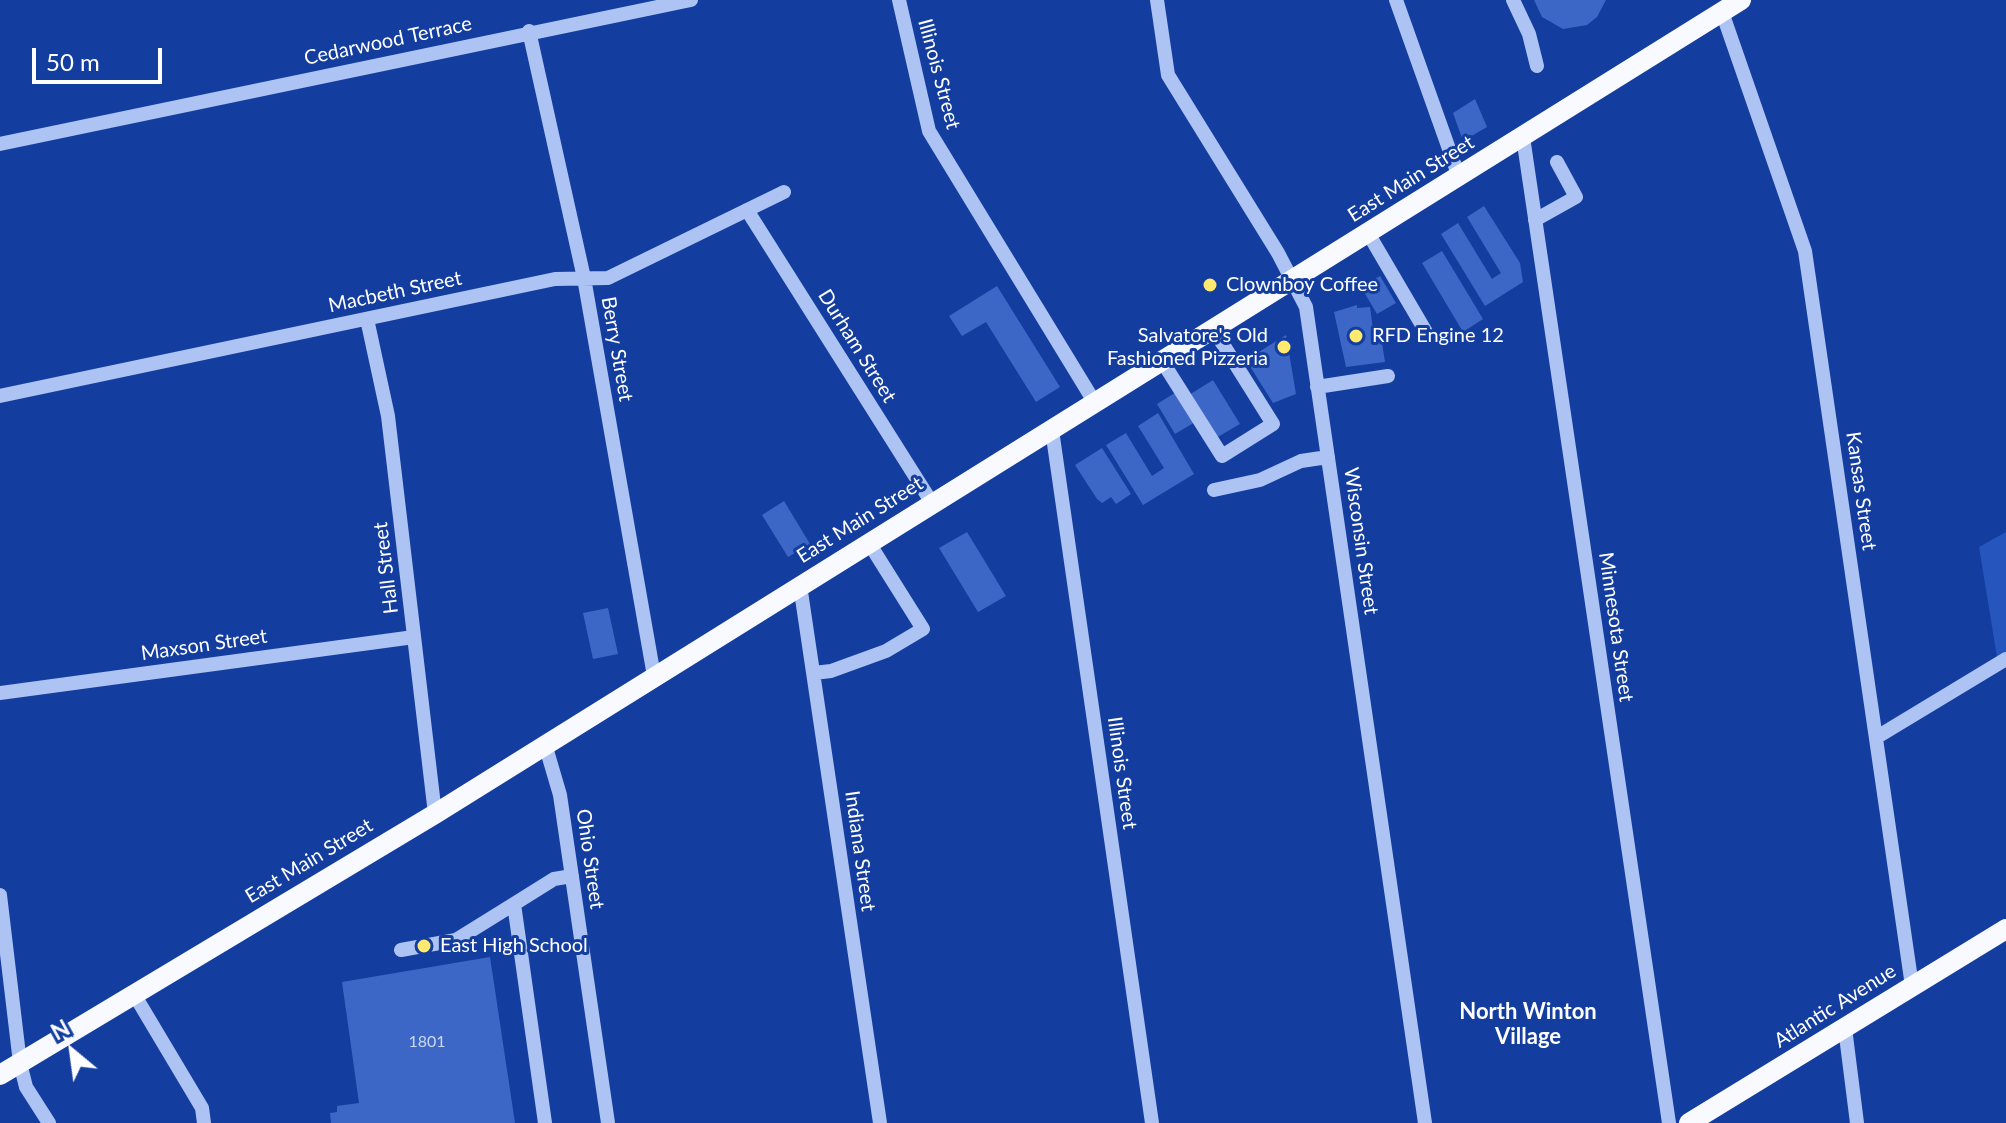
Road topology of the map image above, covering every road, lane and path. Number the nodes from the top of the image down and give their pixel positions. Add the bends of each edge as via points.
1 (691, 0) edge
2 (899, 0) edge
3 (1157, 0) edge
4 (1396, 0) edge
5 (1513, 0) edge
6 (1741, 0) edge
7 (1722, 12) junction
8 (529, 31) junction
9 (1537, 66) dead end
10 (1523, 137) junction
11 (0, 144) edge
12 (1557, 162) dead end
13 (1459, 177) junction
14 (784, 192) dead end
15 (747, 210) junction
16 (1535, 220) junction
17 (1368, 233) junction
18 (584, 278) junction
19 (1293, 280) junction
20 (367, 319) junction
21 (1214, 330) junction
22 (1426, 332) dead end
23 (1162, 361) junction
24 (1388, 376) dead end
25 (1317, 387) junction
26 (0, 396) edge
27 (1095, 403) junction
28 (1052, 430) junction
29 (1328, 457) junction
30 (1214, 490) dead end
31 (932, 503) junction
32 (869, 543) junction
33 (800, 585) junction
34 (414, 637) junction
35 (2006, 659) edge
36 (814, 673) junction
37 (654, 676) junction
38 (0, 693) edge
39 (1877, 737) junction
40 (545, 744) junction
41 (435, 814) junction
42 (572, 876) junction
43 (0, 895) edge
44 (514, 904) junction
45 (2006, 933) edge
46 (401, 950) dead end
47 (1912, 986) junction
48 (134, 994) junction
49 (1845, 1028) junction
50 (20, 1063) junction
51 (0, 1075) edge
52 (49, 1123) edge
53 (204, 1123) edge
54 (545, 1123) edge
55 (608, 1123) edge
56 (880, 1123) edge
57 (1152, 1123) edge
58 (1425, 1123) edge
59 (1669, 1123) edge
60 (1689, 1123) edge
61 (1857, 1123) edge

1 - 8 street, Cedarwood Terrace
2 - 27 street, Illinois Street via 929,131
3 - 19 street, Wisconsin Street via 1168,75
4 - 13 street
5 - 9 street
6 - 7 main road, East Main Street
7 - 10 main road, East Main Street
7 - 39 street, Kansas Street via 1805,251
8 - 11 street, Cedarwood Terrace
8 - 18 street, Berry Street
10 - 13 main road, East Main Street
10 - 16 street, Minnesota Street
12 - 16 street via 1576,197
13 - 17 main road, East Main Street
14 - 15 street, Macbeth Street
15 - 18 street, Macbeth Street via 619,274
15 - 31 street, Durham Street
16 - 59 street, Minnesota Street
17 - 19 main road, East Main Street
17 - 22 street
18 - 20 street, Macbeth Street via 555,279
18 - 37 street, Berry Street
19 - 21 main road, East Main Street
19 - 25 street, Wisconsin Street via 1306,307
20 - 26 street, Macbeth Street
20 - 34 street, Hall Street via 388,416
21 - 23 main road, East Main Street
21 - 23 street via 1273,424 1222,456
23 - 27 main road, East Main Street
24 - 25 street
25 - 29 street, Wisconsin Street
27 - 28 main road, East Main Street
28 - 31 main road, East Main Street
28 - 57 street, Illinois Street
29 - 30 street
29 - 58 street, Wisconsin Street
31 - 32 main road, East Main Street
32 - 33 main road, East Main Street
32 - 36 street via 923,629 886,651
33 - 36 street, Indiana Street
33 - 37 main road, East Main Street
34 - 38 street, Maxson Street
34 - 41 street, Hall Street
35 - 39 street
36 - 56 street, Indiana Street
37 - 40 main road, East Main Street
39 - 47 street, Kansas Street
40 - 41 main road, East Main Street
40 - 42 street, Ohio Street via 557,779
41 - 48 main road, East Main Street
42 - 44 street via 554,879
42 - 55 street, Ohio Street
43 - 50 street
44 - 46 street via 456,940
44 - 54 street
45 - 47 main road, Atlantic Avenue
47 - 49 main road, Atlantic Avenue
48 - 50 main road, East Main Street
48 - 53 street via 202,1108
49 - 60 main road, Atlantic Avenue
49 - 61 street
50 - 51 main road, East Main Street
50 - 52 street via 26,1087

